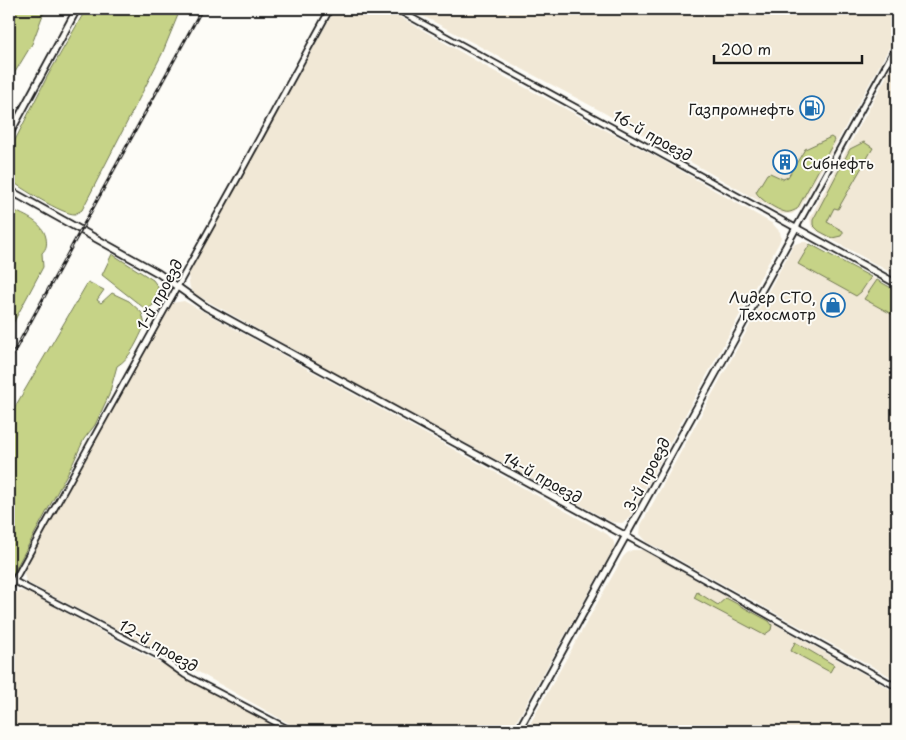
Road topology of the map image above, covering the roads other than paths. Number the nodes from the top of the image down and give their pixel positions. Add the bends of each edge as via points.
1 (78, 9) edge
2 (330, 9) edge
3 (396, 9) edge
4 (897, 45) edge
5 (9, 135) edge
6 (9, 190) edge
7 (796, 228) junction
8 (897, 284) edge
9 (178, 287) junction
10 (626, 536) junction
11 (14, 581) junction
12 (9, 590) edge
13 (897, 687) edge
14 (292, 731) edge
15 (518, 731) edge

1 - 5 street
2 - 9 street, 1-й проезд
3 - 7 street, 16-й проезд
4 - 7 street
6 - 9 street, 14-й проезд
7 - 8 street, 16-й проезд
7 - 10 street, 3-й проезд
9 - 10 street, 14-й проезд via 206,307
9 - 11 street, 1-й проезд
10 - 13 street, 14-й проезд
10 - 15 street, 3-й проезд
11 - 12 street, 1-й проезд
11 - 14 street, 12-й проезд via 157,655 185,675

